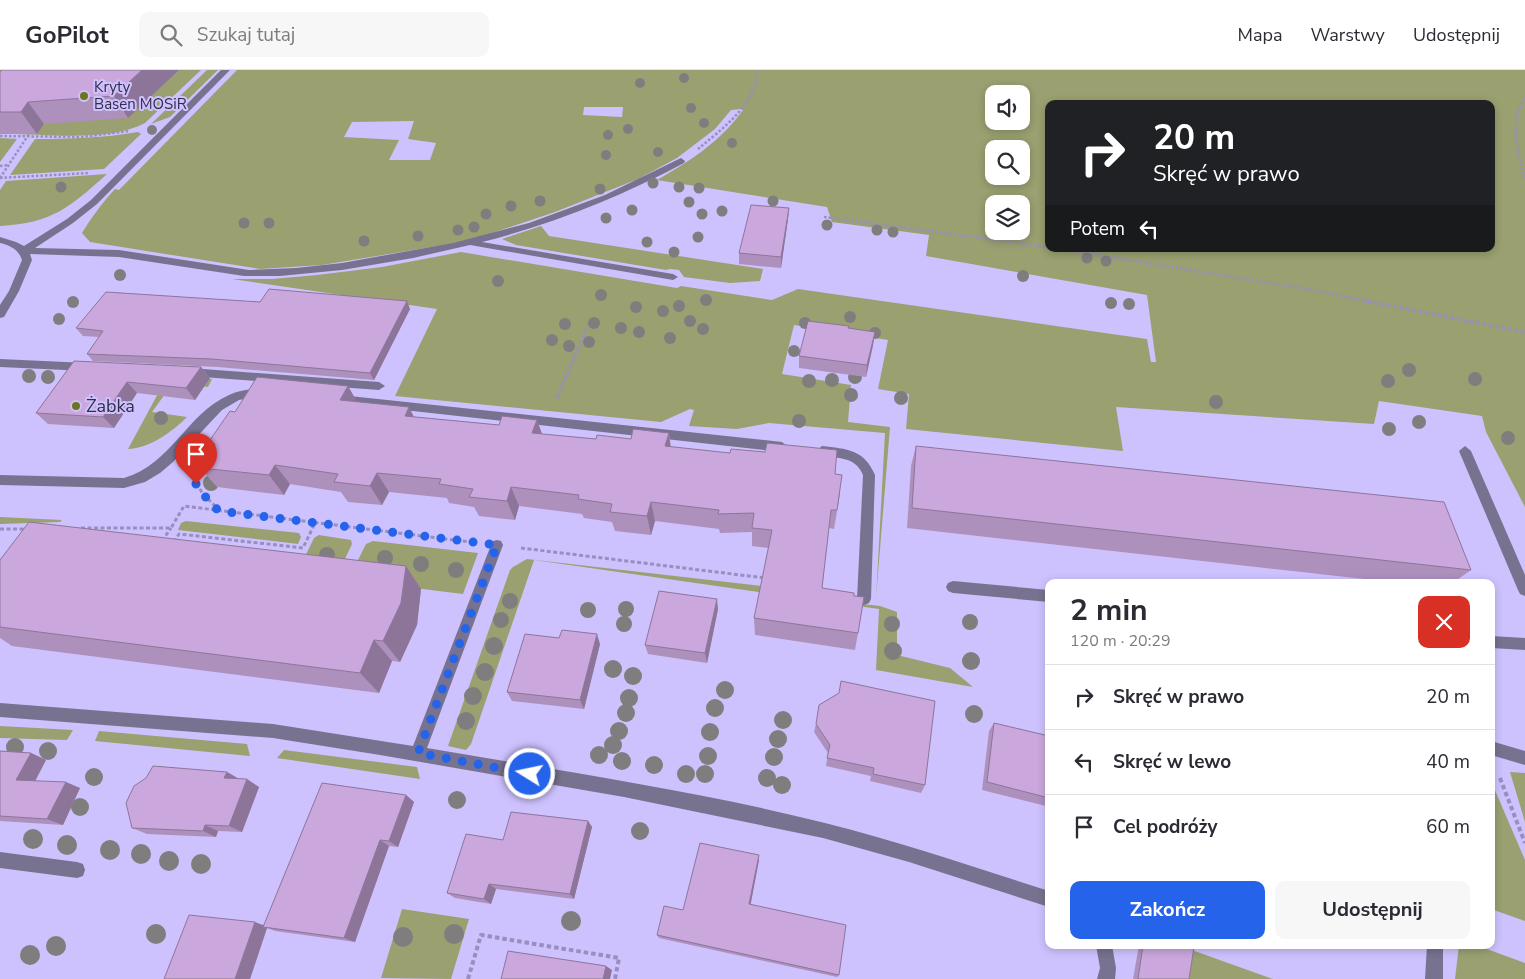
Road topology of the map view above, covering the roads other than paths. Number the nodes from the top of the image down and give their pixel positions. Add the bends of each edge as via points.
1 (226, 70) edge
2 (681, 161) road end
3 (0, 240) edge
4 (472, 243) junction
5 (23, 251) junction
6 (673, 277) dead end
7 (0, 314) edge
8 (0, 363) edge
9 (99, 368) edge
10 (176, 371) edge
11 (379, 386) dead end
12 (275, 392) edge
13 (328, 398) edge
14 (1465, 451) dead end
15 (0, 480) edge
16 (497, 545) road end
17 (954, 587) dead end
18 (1525, 590) edge
19 (1045, 596) edge
20 (864, 599) edge
21 (1495, 642) edge
22 (1525, 644) edge
23 (0, 710) edge
24 (1495, 749) edge
25 (418, 753) junction
26 (1525, 758) edge
27 (0, 860) edge
28 (77, 870) dead end
29 (1045, 898) edge
30 (1105, 949) edge
31 (1434, 949) edge
32 (1106, 979) edge
33 (1434, 979) edge

1 - 5 street via 81,212
2 - 4 street via 604,199
3 - 5 street via 10,242
4 - 5 street via 317,271 284,273 246,272 77,250
4 - 6 street
5 - 7 street via 27,265
8 - 9 street
10 - 11 street
12 - 15 street via 232,398 216,409 158,468 131,482
13 - 20 street via 850,454 862,461 867,469 870,487
14 - 18 street
16 - 25 street
17 - 19 street
21 - 22 street
23 - 25 street via 273,731
24 - 26 street
25 - 29 street via 754,814 908,853
27 - 28 street
30 - 32 street
31 - 33 street

